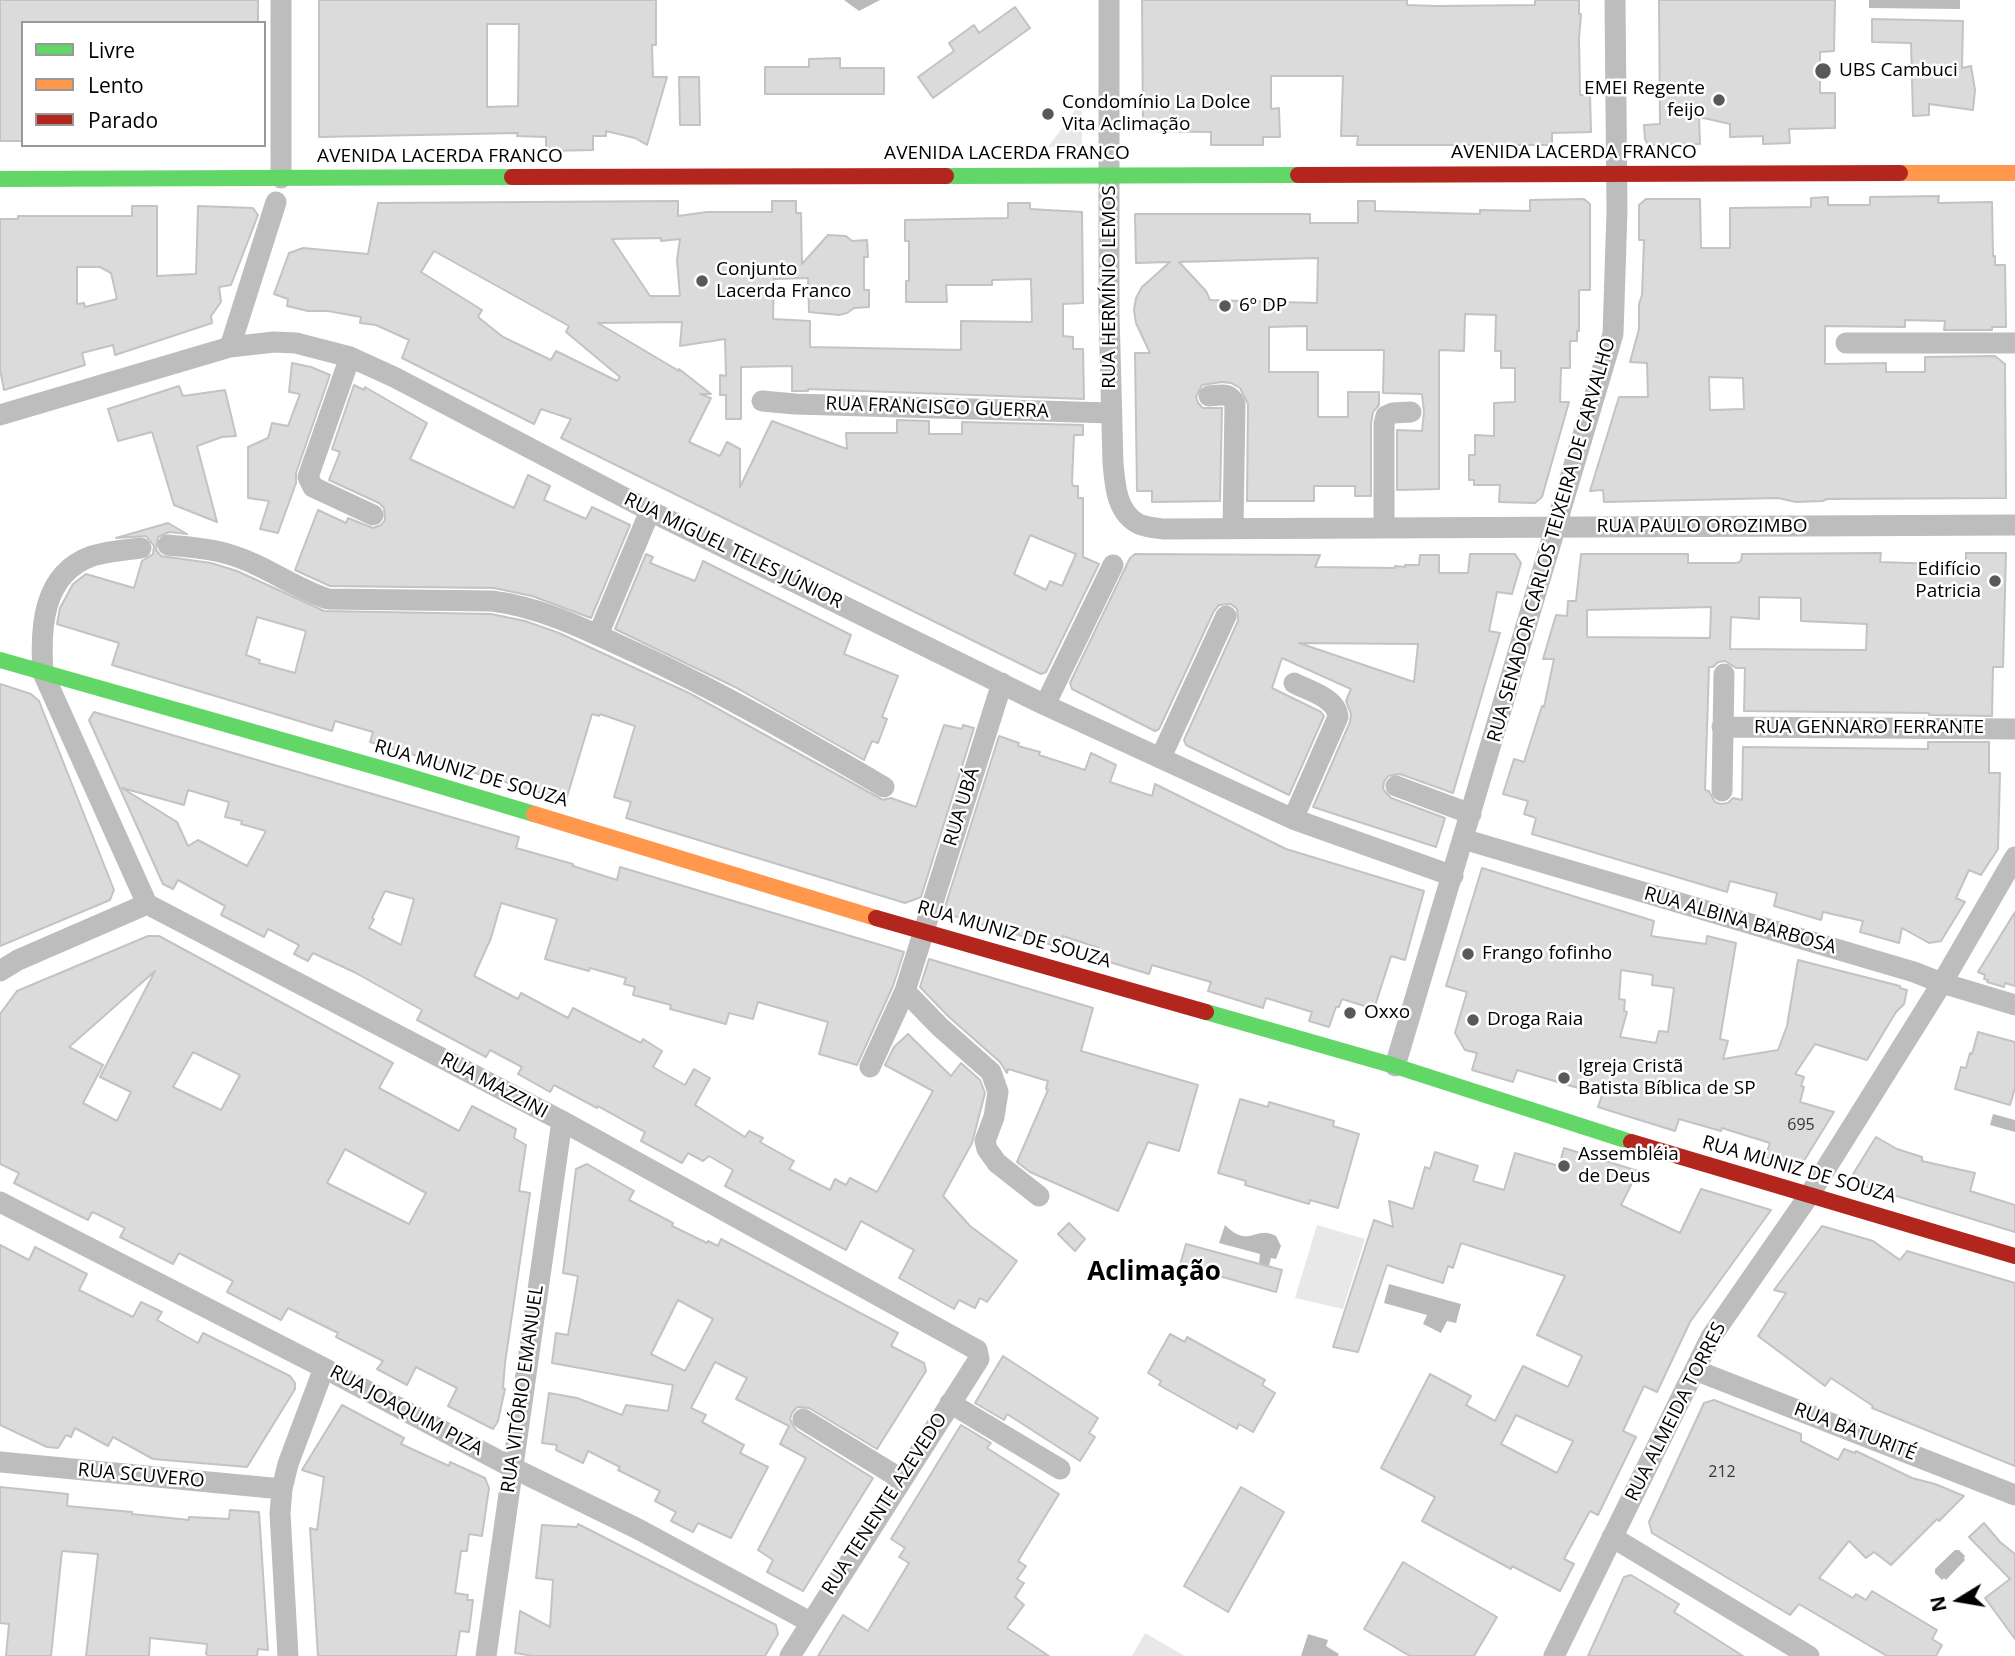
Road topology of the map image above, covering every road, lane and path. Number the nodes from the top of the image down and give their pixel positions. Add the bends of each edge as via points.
1 (281, 0) edge
2 (1109, 0) edge
3 (1615, 0) edge
4 (2015, 173) edge
5 (1109, 174) junction
6 (1617, 174) junction
7 (281, 178) junction
8 (0, 179) edge
9 (276, 202) dead end
10 (1846, 343) dead end
11 (2015, 343) edge
12 (230, 347) junction
13 (350, 357) junction
14 (1209, 396) dead end
15 (762, 401) dead end
16 (1411, 412) dead end
17 (1111, 413) junction
18 (0, 415) edge
19 (650, 511) junction
20 (373, 516) dead end
21 (1137, 524) joint
22 (2015, 525) edge
23 (1233, 528) junction
24 (1384, 528) junction
25 (1557, 528) junction
26 (168, 545) dead end
27 (141, 548) dead end
28 (1113, 565) dead end
29 (1226, 616) dead end
30 (598, 635) junction
31 (0, 660) edge
32 (43, 673) junction
33 (1724, 674) dead end
34 (1002, 683) junction
35 (1294, 683) dead end
36 (1045, 705) junction
37 (1723, 727) junction
38 (2015, 729) edge
39 (1161, 757) junction
40 (1396, 786) dead end
41 (884, 787) dead end
42 (1722, 791) dead end
43 (1471, 814) junction
44 (1293, 819) junction
45 (1463, 839) junction
46 (2015, 857) edge
47 (1452, 876) junction
48 (147, 904) junction
49 (923, 932) junction
50 (0, 971) edge
51 (1942, 983) junction
52 (905, 991) junction
53 (2015, 1005) edge
54 (1395, 1066) junction
55 (870, 1067) dead end
56 (562, 1121) junction
57 (1810, 1194) junction
58 (1039, 1196) dead end
59 (0, 1202) edge
60 (2015, 1256) edge
61 (979, 1353) joint
62 (324, 1368) junction
63 (1695, 1370) junction
64 (950, 1403) junction
65 (803, 1419) dead end
66 (0, 1462) edge
67 (511, 1467) junction
68 (1060, 1469) dead end
69 (901, 1479) junction
70 (282, 1489) junction
71 (2015, 1495) edge
72 (1612, 1537) junction
73 (810, 1622) junction
74 (288, 1656) edge
75 (486, 1656) edge
76 (790, 1656) edge
77 (1554, 1656) edge
78 (1809, 1656) edge

1 - 7 street
2 - 5 street, RUA HERMÍNIO LEMOS
3 - 6 street, RUA SENADOR CARLOS TEIXEIRA DE CARVALHO
4 - 6 street, AVENIDA LACERDA FRANCO
5 - 6 street, AVENIDA LACERDA FRANCO
5 - 7 street, AVENIDA LACERDA FRANCO
5 - 17 street, RUA HERMÍNIO LEMOS
6 - 25 street, RUA SENADOR CARLOS TEIXEIRA DE CARVALHO via 1613,334
7 - 8 street, AVENIDA LACERDA FRANCO
9 - 12 street
10 - 11 street
12 - 13 street, RUA MIGUEL TELES JÚNIOR via 296,343
12 - 18 street, RUA MIGUEL TELES JÚNIOR
13 - 19 street, RUA MIGUEL TELES JÚNIOR
13 - 20 street via 308,477 313,486
14 - 23 street via 1227,395 1235,404
15 - 17 street, RUA FRANCISCO GUERRA
16 - 24 street via 1386,416
17 - 21 street, RUA HERMÍNIO LEMOS via 1115,487 1121,506
19 - 30 street
19 - 34 street, RUA MIGUEL TELES JÚNIOR
21 - 23 street, RUA PAULO OROZIMBO via 1164,529
22 - 25 street, RUA PAULO OROZIMBO
23 - 24 street, RUA PAULO OROZIMBO
24 - 25 street, RUA PAULO OROZIMBO
25 - 43 street, RUA SENADOR CARLOS TEIXEIRA DE CARVALHO
26 - 30 street via 228,554 328,599 492,601 561,619
27 - 32 street via 89,557 60,579 43,620
28 - 36 street
29 - 39 street
30 - 41 street via 703,684
31 - 32 street, RUA MUNIZ DE SOUZA
32 - 48 street
32 - 49 street, RUA MUNIZ DE SOUZA via 394,772
33 - 37 street
34 - 36 street, RUA MIGUEL TELES JÚNIOR
34 - 49 street, RUA UBÁ
35 - 44 street via 1333,703 1338,717
36 - 39 street, RUA MIGUEL TELES JÚNIOR
37 - 38 street, RUA GENNARO FERRANTE
37 - 42 street
39 - 44 street, RUA MIGUEL TELES JÚNIOR
40 - 43 street
43 - 45 street, RUA SENADOR CARLOS TEIXEIRA DE CARVALHO
44 - 47 street, RUA MIGUEL TELES JÚNIOR
45 - 47 street, RUA SENADOR CARLOS TEIXEIRA DE CARVALHO
45 - 51 street, RUA ALBINA BARBOSA
46 - 51 street, RUA ALMEIDA TORRES
47 - 54 street, RUA SENADOR CARLOS TEIXEIRA DE CARVALHO
48 - 50 street
48 - 56 street, RUA MAZZINI
49 - 52 street, RUA UBÁ
49 - 54 street, RUA MUNIZ DE SOUZA
51 - 53 street, RUA ALBINA BARBOSA
51 - 57 street, RUA ALMEIDA TORRES
52 - 55 street, RUA UBÁ
52 - 58 street via 991,1073 998,1092 987,1149 997,1163
54 - 57 street, RUA MUNIZ DE SOUZA
56 - 61 street, RUA MAZZINI
56 - 67 street, RUA VITÓRIO EMANUEL
57 - 60 street, RUA MUNIZ DE SOUZA
57 - 63 street, RUA ALMEIDA TORRES via 1711,1337
59 - 62 street, RUA JOAQUIM PIZA
61 - 64 street, RUA TENENTE AZEVEDO
62 - 67 street, RUA JOAQUIM PIZA
62 - 70 street
63 - 71 street, RUA BATURITÉ
63 - 72 street, RUA ALMEIDA TORRES
64 - 68 street
64 - 69 street, RUA TENENTE AZEVEDO
65 - 69 street
66 - 70 street, RUA SCUVERO
67 - 73 street, RUA JOAQUIM PIZA
67 - 75 street, RUA VITÓRIO EMANUEL
69 - 73 street, RUA TENENTE AZEVEDO
70 - 74 street
72 - 77 street, RUA ALMEIDA TORRES
72 - 78 street
73 - 76 street, RUA TENENTE AZEVEDO

